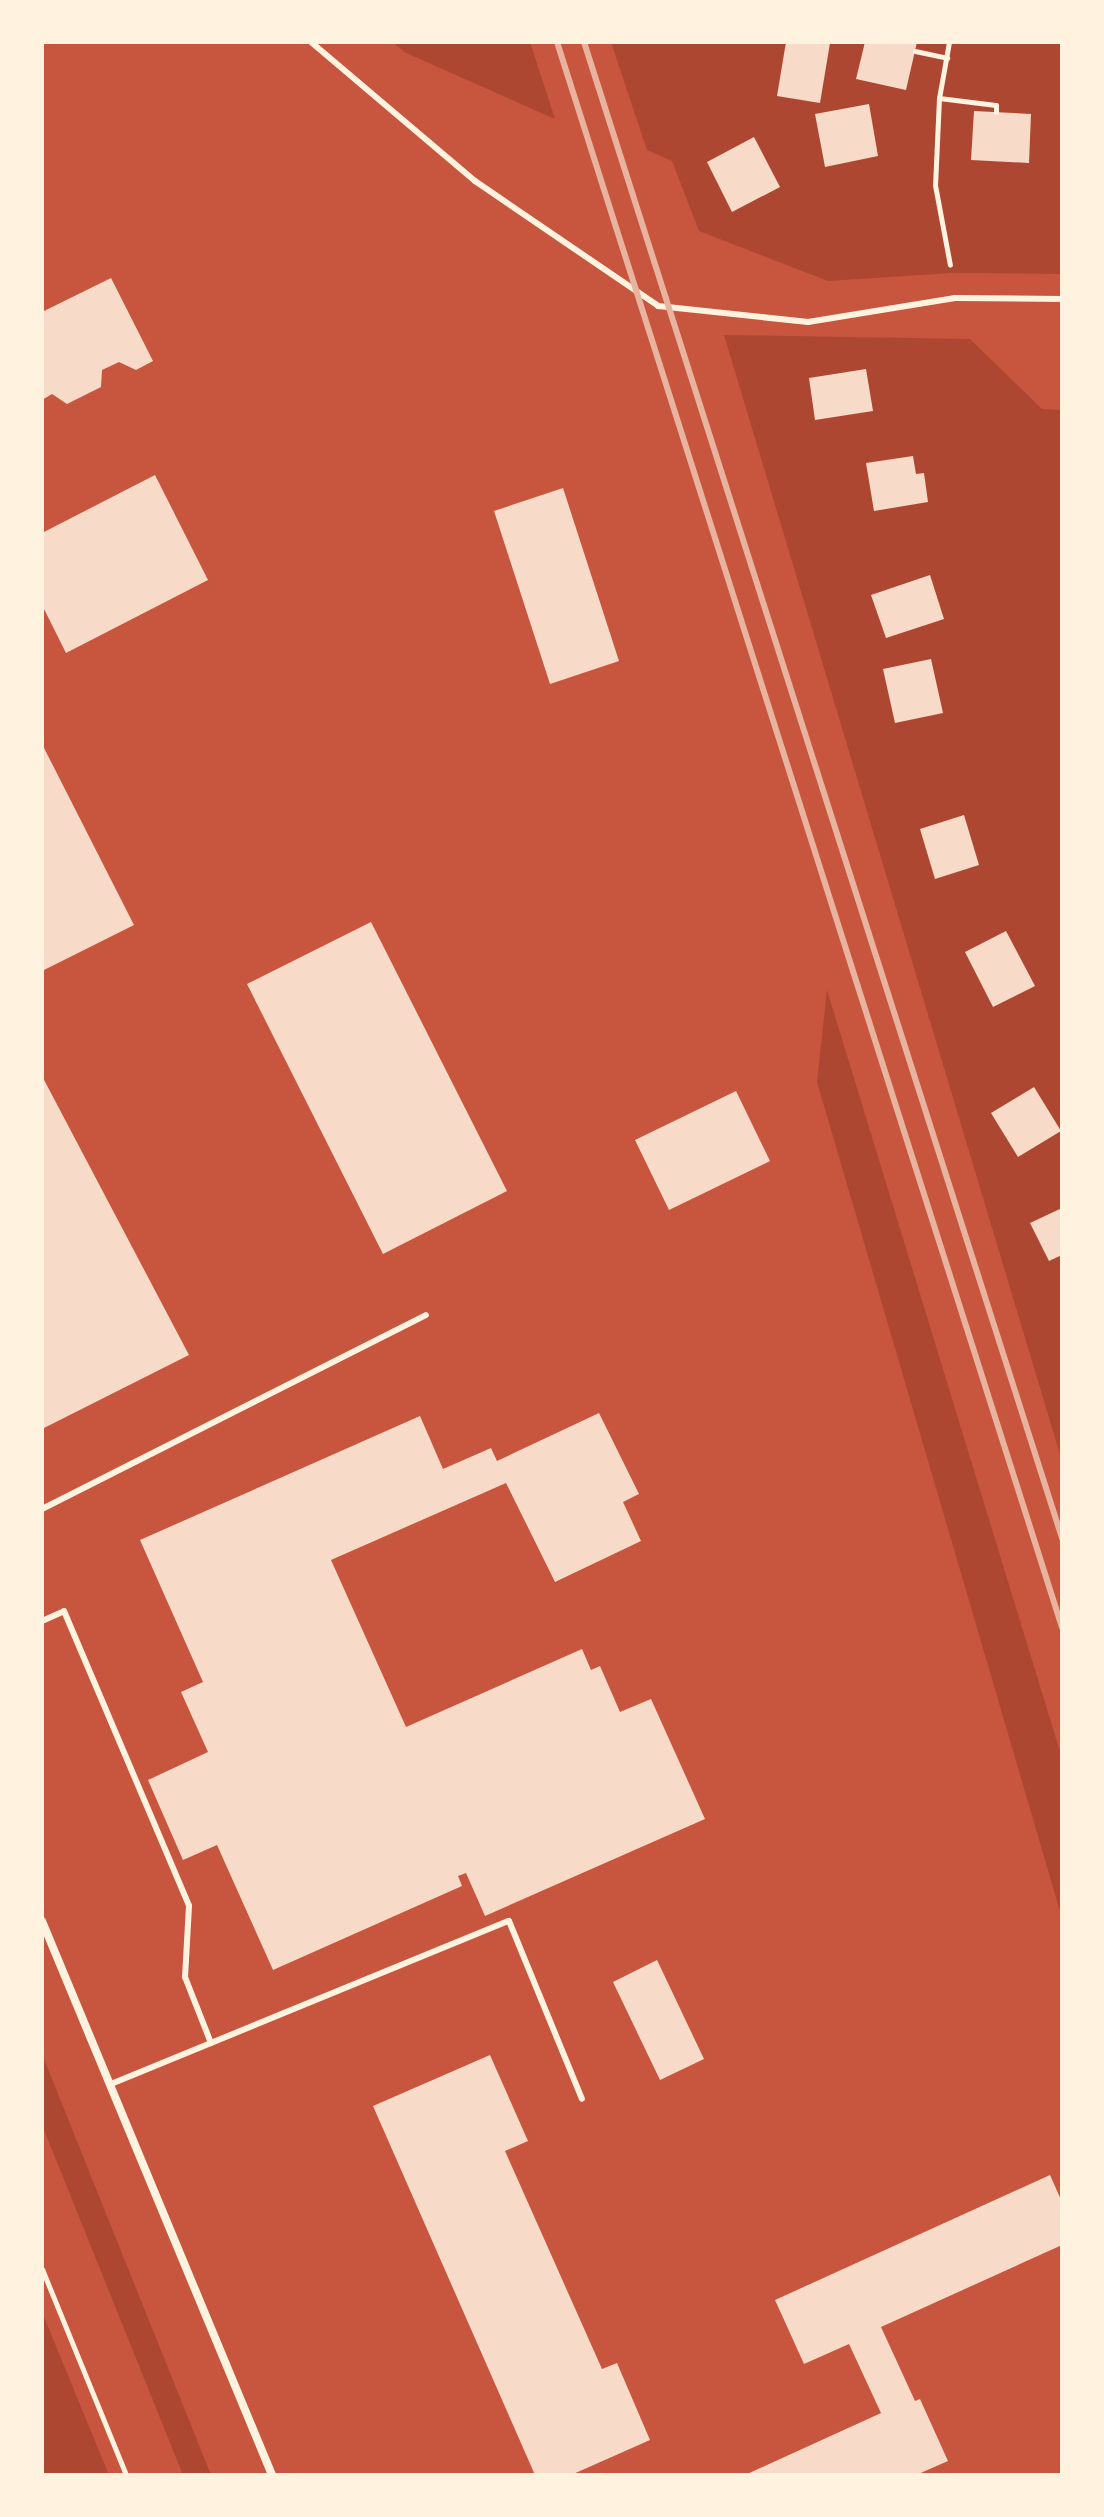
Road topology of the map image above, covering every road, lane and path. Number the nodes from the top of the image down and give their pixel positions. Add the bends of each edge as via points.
1 (311, 42) edge
2 (949, 42) edge
3 (915, 51) dead end
4 (947, 58) junction
5 (939, 98) junction
6 (996, 112) dead end
7 (955, 298) junction
8 (1062, 299) edge
9 (426, 1315) dead end
10 (42, 1509) edge
11 (42, 1621) edge
12 (42, 1921) edge
13 (211, 2043) junction
14 (111, 2084) junction
15 (582, 2099) dead end
16 (42, 2269) edge
17 (126, 2475) edge
18 (272, 2475) edge

1 - 7 lane via 475,181 658,306 808,322
2 - 4 path
3 - 4 path
4 - 5 path
5 - 6 path via 996,105
5 - 7 path via 935,185
7 - 8 lane
9 - 10 lane
11 - 13 lane via 64,1611 189,1906 185,1977
12 - 14 street
13 - 14 lane
13 - 15 lane via 509,1921
14 - 18 street
16 - 17 path

